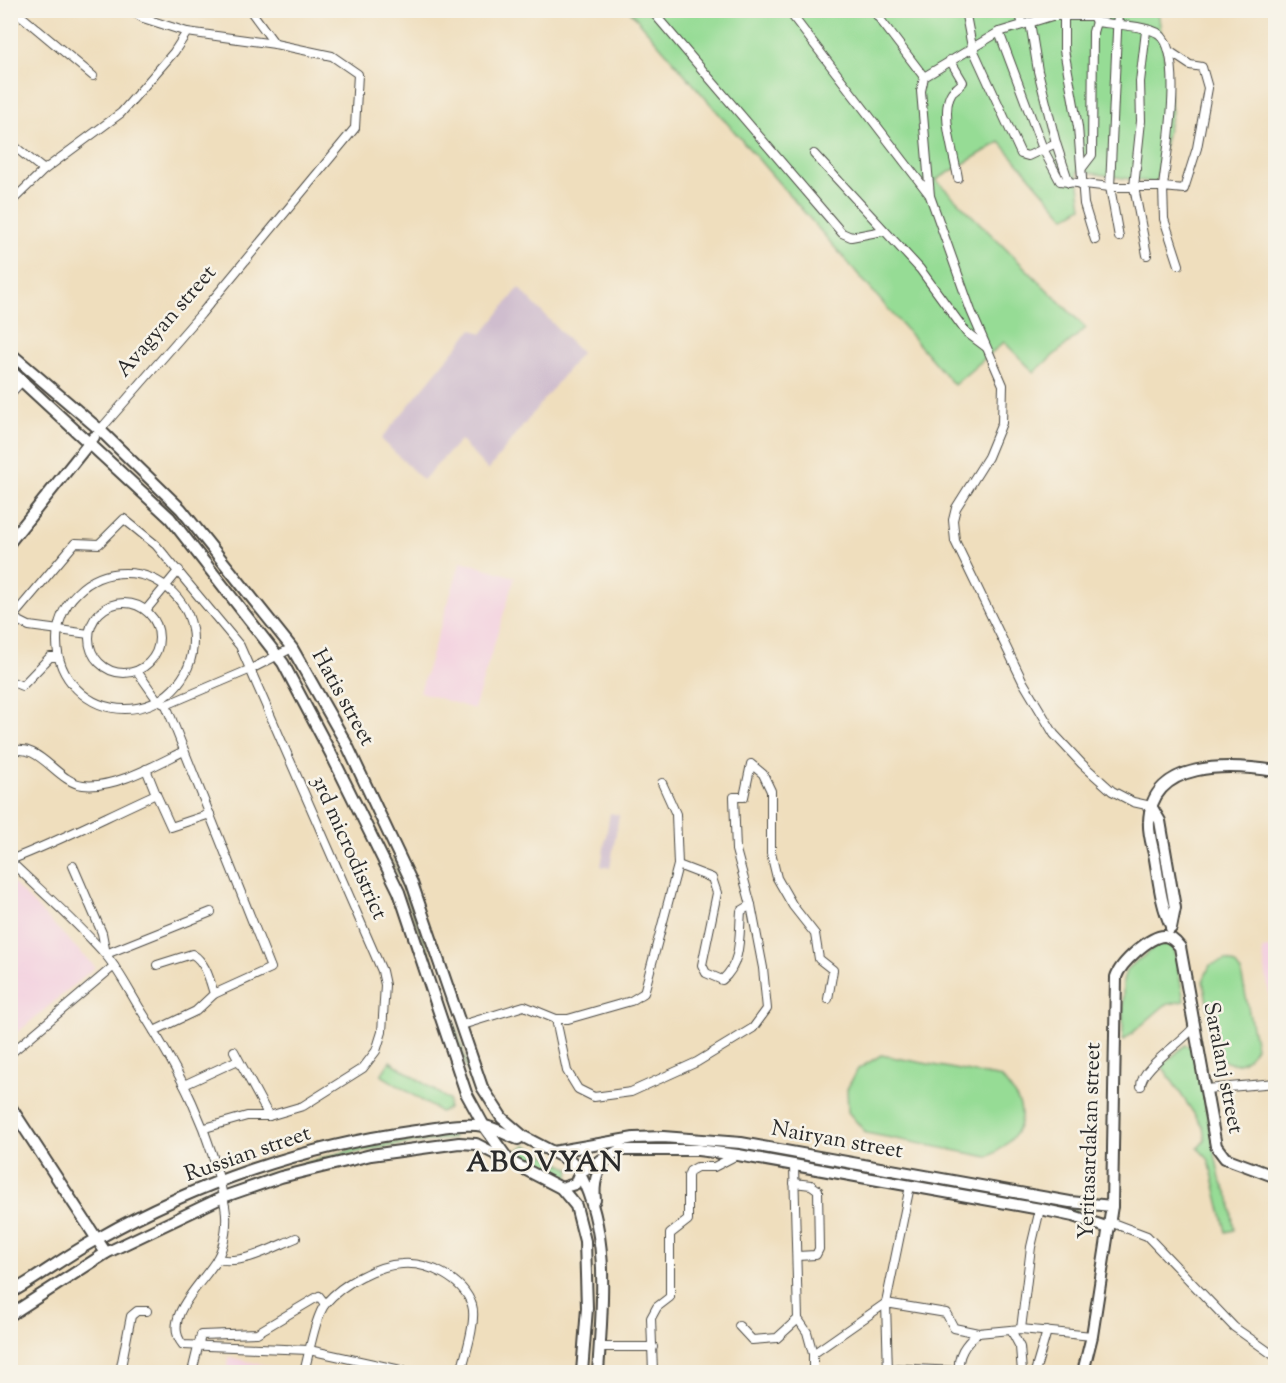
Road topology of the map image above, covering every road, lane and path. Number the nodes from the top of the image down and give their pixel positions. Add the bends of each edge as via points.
1 (14, 10) edge
2 (130, 10) edge
3 (250, 10) edge
4 (651, 10) edge
5 (788, 10) edge
6 (873, 10) edge
7 (965, 10) edge
8 (1018, 10) edge
9 (1118, 10) edge
10 (1052, 12) edge
11 (1064, 15) junction
12 (1026, 22) junction
13 (1096, 22) junction
14 (1118, 25) junction
15 (1146, 31) junction
16 (187, 32) junction
17 (999, 32) junction
18 (275, 44) junction
19 (972, 47) junction
20 (1169, 51) junction
21 (951, 60) junction
22 (93, 76) dead end
23 (924, 77) junction
24 (10, 143) edge
25 (1056, 143) junction
26 (1043, 149) junction
27 (814, 154) dead end
28 (1082, 168) junction
29 (44, 170) junction
30 (958, 178) dead end
31 (1069, 183) junction
32 (1084, 185) junction
33 (1110, 187) junction
34 (1134, 187) junction
35 (1163, 187) junction
36 (930, 196) junction
37 (10, 203) edge
38 (883, 231) junction
39 (1119, 237) dead end
40 (1095, 240) dead end
41 (1148, 255) dead end
42 (1179, 265) dead end
43 (987, 348) junction
44 (10, 352) edge
45 (10, 370) edge
46 (22, 381) junction
47 (10, 394) edge
48 (100, 430) junction
49 (90, 442) junction
50 (10, 542) edge
51 (179, 570) junction
52 (166, 586) junction
53 (146, 610) junction
54 (12, 619) edge
55 (58, 630) junction
56 (89, 634) junction
57 (292, 648) junction
58 (278, 655) junction
59 (58, 657) junction
60 (251, 669) junction
61 (137, 671) junction
62 (10, 681) edge
63 (158, 701) junction
64 (166, 705) junction
65 (184, 751) junction
66 (10, 752) edge
67 (146, 769) junction
68 (1275, 771) edge
69 (662, 783) dead end
70 (156, 794) junction
71 (1151, 806) junction
72 (210, 814) junction
73 (10, 861) edge
74 (678, 865) junction
75 (73, 866) dead end
76 (751, 905) junction
77 (211, 912) dead end
78 (1169, 938) junction
79 (106, 954) junction
80 (157, 965) dead end
81 (114, 966) junction
82 (214, 994) junction
83 (828, 999) dead end
84 (556, 1019) junction
85 (462, 1025) junction
86 (1194, 1027) junction
87 (154, 1030) junction
88 (234, 1051) dead end
89 (10, 1054) edge
90 (238, 1060) junction
91 (1275, 1083) edge
92 (184, 1085) junction
93 (1140, 1086) dead end
94 (1206, 1089) junction
95 (10, 1106) edge
96 (269, 1116) junction
97 (483, 1126) junction
98 (205, 1128) junction
99 (521, 1138) junction
100 (553, 1152) junction
101 (738, 1155) junction
102 (608, 1157) junction
103 (509, 1159) junction
104 (794, 1166) junction
105 (580, 1173) junction
106 (1275, 1178) edge
107 (219, 1181) junction
108 (794, 1183) junction
109 (910, 1186) junction
110 (561, 1188) junction
111 (223, 1197) junction
112 (1112, 1206) junction
113 (1040, 1209) junction
114 (596, 1212) junction
115 (1110, 1225) junction
116 (98, 1238) junction
117 (296, 1238) dead end
118 (106, 1253) junction
119 (797, 1256) junction
120 (217, 1259) junction
121 (10, 1293) edge
122 (886, 1303) junction
123 (325, 1304) junction
124 (147, 1311) dead end
125 (10, 1315) edge
126 (798, 1319) junction
127 (739, 1326) dead end
128 (1021, 1329) junction
129 (1011, 1330) junction
130 (1047, 1331) junction
131 (978, 1333) junction
132 (1092, 1336) junction
133 (200, 1345) junction
134 (600, 1347) junction
135 (653, 1347) junction
136 (309, 1350) junction
137 (813, 1354) junction
138 (1275, 1357) edge
139 (888, 1370) edge
140 (120, 1372) edge
141 (192, 1372) edge
142 (304, 1372) edge
143 (410, 1372) edge
144 (461, 1372) edge
145 (582, 1372) edge
146 (598, 1372) edge
147 (653, 1372) edge
148 (813, 1372) edge
149 (959, 1372) edge
150 (1022, 1372) edge
151 (1035, 1372) edge
152 (1083, 1372) edge

1 - 22 street
2 - 16 street
3 - 18 street
4 - 38 street via 842,233 863,237
5 - 36 street
6 - 23 street
7 - 19 street
8 - 12 street
9 - 14 street
10 - 11 street
10 - 12 street
11 - 13 street via 1085,14 1093,16
11 - 28 street via 1065,59
12 - 17 street
12 - 25 street
13 - 14 street
13 - 28 street via 1092,155
14 - 15 street
14 - 33 street
15 - 20 street via 1160,35
15 - 34 street
16 - 18 street
16 - 29 street via 121,113
17 - 19 street
17 - 26 street
18 - 48 street, Avagyan street via 332,56 358,74 355,128
19 - 21 street
19 - 26 street via 1021,154 1028,156
20 - 35 street via 1174,113
20 - 35 street via 1202,68 1208,88 1197,148 1184,189
21 - 23 street
21 - 30 street via 963,82 947,104
23 - 36 street via 921,91
24 - 29 street
25 - 26 street
25 - 31 street
26 - 31 street via 1058,179
27 - 38 street
28 - 32 street
29 - 37 street
31 - 32 street
32 - 33 street
32 - 40 street via 1085,213
33 - 34 street
33 - 39 street
34 - 35 street
34 - 41 street
35 - 42 street via 1164,219
36 - 43 street
38 - 43 street via 920,269 966,332
43 - 71 street via 1003,385 1002,423 988,457 956,508 953,530 957,548 1023,682 1054,734 1112,791
44 - 48 main road, Hatis street
45 - 46 main road, Hatis street
46 - 47 street
46 - 49 main road, Hatis street
48 - 49 main road, Avagyan street
48 - 57 main road, Hatis street via 181,509
49 - 50 main road, Avagyan street
49 - 58 main road, Hatis street via 170,518
51 - 52 street
51 - 54 street, 3rd microdistrict via 156,544 124,519 99,544 75,543
51 - 60 street, 3rd microdistrict via 240,646
52 - 53 street
52 - 55 street via 134,574 117,572 103,576 75,598
52 - 63 street via 187,613 194,645 183,679
53 - 56 street via 125,602 110,606 98,614
53 - 61 street via 157,627 158,647 150,663
54 - 55 street
55 - 56 street
55 - 59 street
56 - 61 street via 91,653 100,666 119,674
57 - 58 street
57 - 85 main road, Hatis street via 347,745 399,854
58 - 60 street
58 - 97 main road, Hatis street via 332,753 399,892 466,1093
59 - 62 street via 50,657 22,686
59 - 63 street via 71,685 95,703 135,708
60 - 64 street
60 - 96 street, 3rd microdistrict via 386,984 380,1042 363,1068 303,1106
61 - 63 street
63 - 64 street
64 - 65 street
65 - 67 street
65 - 72 street
66 - 67 street via 34,752 65,778 81,785 100,786
67 - 70 street
68 - 71 main road via 1234,766 1194,771 1164,785
69 - 74 street via 676,814
70 - 72 street via 171,827
70 - 73 street
71 - 78 main road, Saralanj street via 1149,824 1163,910 1171,926
72 - 82 street via 271,968
73 - 79 street
74 - 76 street via 712,878 717,893 702,965 706,973 722,980 733,971 741,911
74 - 84 street via 644,993 632,1001
75 - 79 street via 102,933
76 - 83 street via 736,850 734,797 744,797 751,764 763,774 771,791 771,853 777,878 815,934 819,959 833,970
76 - 84 street via 767,1009 753,1028 697,1062 631,1092 594,1097 578,1089 567,1071
77 - 79 street
78 - 86 main road, Saralanj street via 1181,952
78 - 112 main road, Yeritasardakan street via 1155,938 1121,965 1116,977
79 - 81 street
80 - 82 street via 192,954 198,957
81 - 87 street
81 - 89 street
82 - 87 street via 196,1011
84 - 85 street via 524,1006
85 - 99 main road, Hatis street via 482,1087
86 - 93 street via 1147,1070
86 - 94 main road, Saralanj street
87 - 92 street
88 - 90 street
90 - 92 street
90 - 96 street
91 - 94 street
92 - 98 street
94 - 106 main road, Saralanj street via 1220,1153
95 - 116 main road
96 - 98 street, 3rd microdistrict via 247,1116
97 - 99 main road, Russian street
97 - 103 main road, Hatis street
97 - 107 main road, Russian street via 370,1138
98 - 107 street
99 - 100 main road
99 - 103 main road via 513,1144
100 - 105 main road via 572,1162
100 - 112 main road, Nairyan street via 634,1138 741,1143 1070,1202
101 - 102 main road, Nairyan street via 636,1148
101 - 104 main road, Nairyan street
101 - 135 street via 714,1167 690,1171 688,1220 670,1234 670,1297 651,1318
102 - 105 main road, Nairyan street
102 - 114 main road via 597,1173
103 - 110 main road, Russian street
103 - 111 main road, Russian street via 476,1144 404,1149 281,1177
104 - 108 street
104 - 109 main road, Nairyan street
105 - 110 main road, Nairyan street via 575,1184
105 - 114 main road
107 - 111 street
107 - 116 main road, Russian street
108 - 119 street
108 - 119 street via 812,1185 818,1190 819,1249 816,1255
109 - 113 main road, Nairyan street
109 - 122 street
110 - 145 main road via 576,1206 583,1225 587,1308
111 - 118 main road, Russian street
111 - 120 street via 223,1245
112 - 115 main road, Yeritasardakan street
113 - 115 main road, Nairyan street
113 - 128 street
114 - 134 main road via 602,1304
115 - 132 main road, Yeritasardakan street
115 - 138 street via 1134,1229 1147,1236 1234,1327
116 - 118 main road
116 - 121 main road, Russian street
117 - 120 street via 240,1260
118 - 125 main road, Russian street
119 - 126 street
120 - 133 street via 184,1304 176,1328 183,1345
122 - 131 street via 946,1313 954,1328
122 - 137 street
122 - 139 street
123 - 133 street via 320,1296 257,1333 201,1335
123 - 136 street
123 - 144 street via 360,1275 402,1264 442,1272 464,1289 473,1308
124 - 140 street via 131,1316
126 - 127 street via 777,1338 752,1340
126 - 137 street via 807,1332
128 - 129 street
128 - 130 street
129 - 131 street
129 - 150 street via 1020,1347
130 - 132 street
130 - 151 street
131 - 149 street via 962,1351
132 - 152 main road, Yeritasardakan street
133 - 136 street
133 - 141 street
134 - 135 street
134 - 146 main road
135 - 147 street
136 - 142 street
136 - 143 street
137 - 148 street
139 - 149 street

